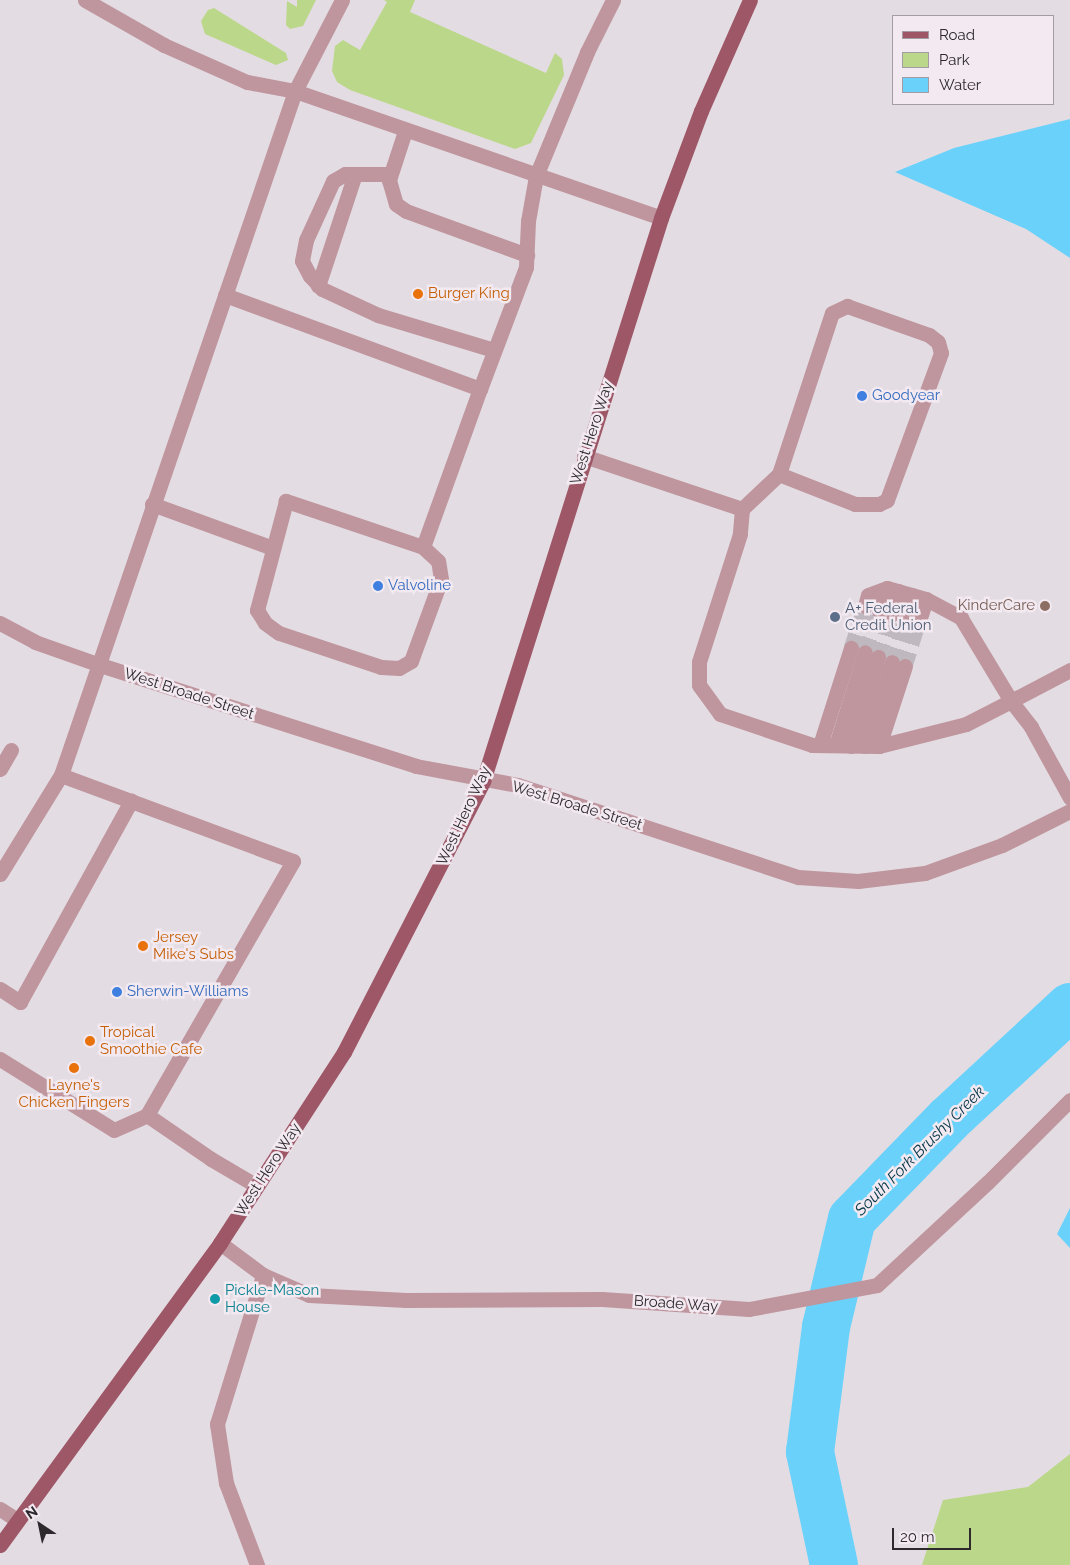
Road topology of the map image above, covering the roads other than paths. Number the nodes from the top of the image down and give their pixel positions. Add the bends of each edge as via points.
1 (85, 0) edge
2 (342, 0) edge
3 (613, 0) edge
4 (750, 0) edge
5 (295, 91) junction
6 (405, 131) junction
7 (355, 174) junction
8 (390, 174) junction
9 (536, 176) junction
10 (661, 218) junction
11 (527, 256) junction
12 (318, 286) junction
13 (225, 295) junction
14 (494, 350) junction
15 (480, 389) junction
16 (584, 456) junction
17 (779, 474) junction
18 (152, 504) junction
19 (742, 509) junction
20 (423, 547) junction
21 (273, 548) junction
22 (906, 593) junction
23 (892, 615) junction
24 (0, 623) edge
25 (878, 657) junction
26 (97, 664) junction
27 (1070, 670) edge
28 (1010, 701) junction
29 (820, 745) junction
30 (858, 746) junction
31 (10, 750) dead end
32 (0, 769) edge
33 (62, 775) junction
34 (483, 781) junction
35 (1070, 798) edge
36 (131, 801) junction
37 (1070, 811) edge
38 (0, 874) edge
39 (0, 988) edge
40 (0, 1058) edge
41 (1070, 1100) edge
42 (147, 1115) junction
43 (258, 1186) junction
44 (220, 1243) junction
45 (264, 1275) junction
46 (0, 1508) edge
47 (17, 1520) junction
48 (0, 1545) edge
49 (257, 1565) edge

1 - 5 street via 164,44 247,82
2 - 5 street
3 - 9 street via 587,52
4 - 10 main road, West Hero Way via 701,111
5 - 6 street
5 - 13 street
6 - 8 street
6 - 9 street
7 - 8 street
7 - 12 street
7 - 12 street via 345,174 332,181 306,240 302,261
8 - 11 street via 390,192 396,204 406,211
9 - 10 street
9 - 11 street
10 - 16 main road, West Hero Way
11 - 14 street via 526,267
12 - 14 street via 378,315
13 - 15 street
13 - 18 street
14 - 15 street
15 - 20 street
16 - 19 street
16 - 34 main road, West Hero Way
17 - 17 street via 814,362 832,313 838,308 847,306 938,342 941,353 887,500 879,504 855,504
17 - 19 street
18 - 21 street
18 - 26 street
19 - 29 street via 740,534 699,662 699,685 720,714 743,724
20 - 21 street via 286,501
20 - 21 street via 438,561 441,579 419,647 411,661 399,668 381,667 288,636 265,623 257,610
22 - 23 street
22 - 23 street
22 - 23 street via 868,596
22 - 28 street via 961,618
24 - 26 street, West Broade Street via 35,642
25 - 29 street
25 - 30 street
25 - 30 street
26 - 33 street
26 - 34 street, West Broade Street via 422,769
27 - 28 street
28 - 30 street via 966,724
28 - 35 street via 1031,727
29 - 30 street
31 - 32 street
33 - 36 street
33 - 38 street
34 - 37 street, West Broade Street via 518,786 798,877 858,881 925,873 1002,844
34 - 43 main road, West Hero Way via 344,1052
36 - 39 street via 20,1002
36 - 42 street via 293,861
40 - 42 street via 114,1130
41 - 45 street, Broade Way via 877,1285 749,1309 602,1299 406,1300 309,1295
42 - 43 street via 211,1159
43 - 44 main road, West Hero Way
44 - 45 street, Broade Way
44 - 47 main road, West Hero Way
45 - 49 street via 217,1424 226,1483
46 - 47 street
47 - 48 main road, West Hero Way

